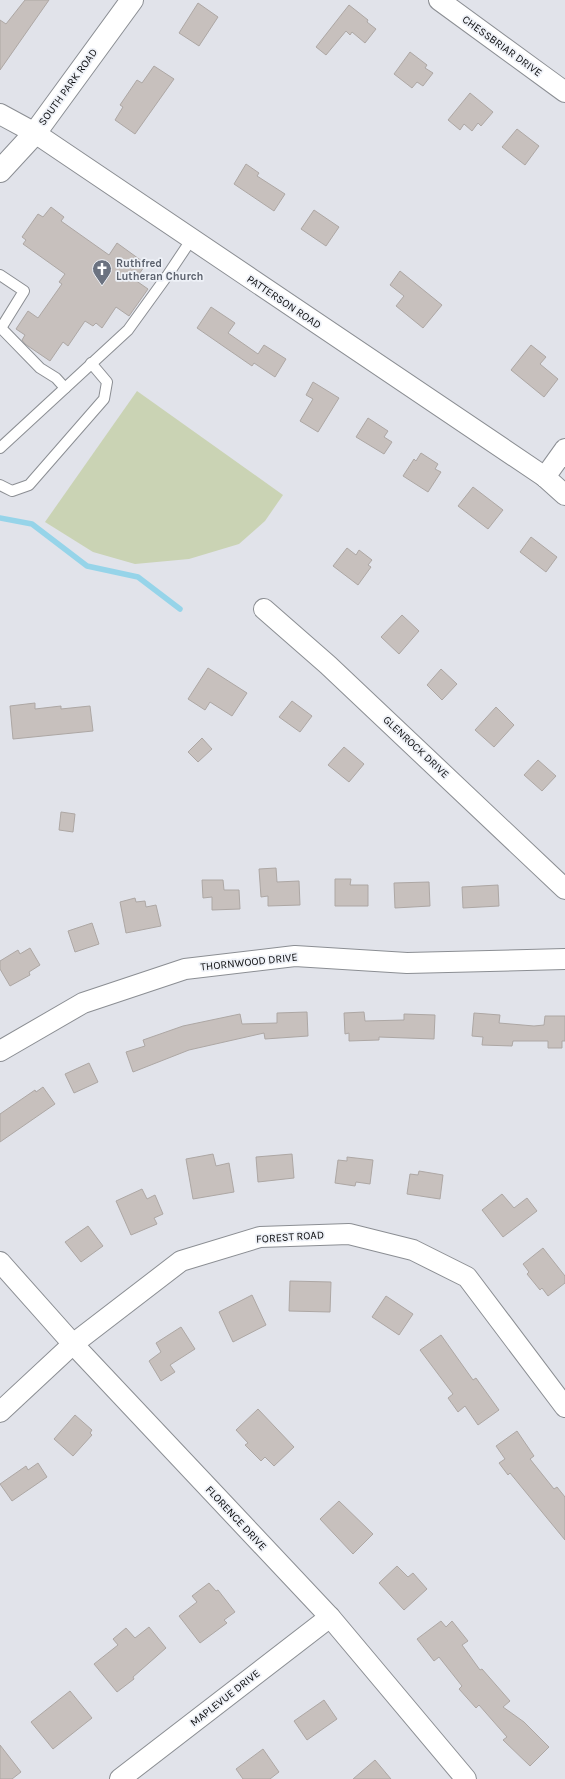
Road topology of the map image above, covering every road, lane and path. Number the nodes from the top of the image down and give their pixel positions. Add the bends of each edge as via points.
1 (132, 0) edge
2 (439, 0) edge
3 (565, 92) edge
4 (0, 114) edge
5 (35, 134) junction
6 (0, 171) edge
7 (191, 240) junction
8 (0, 275) edge
9 (1, 327) edge
10 (91, 363) junction
11 (65, 388) junction
12 (0, 448) edge
13 (565, 449) edge
14 (545, 477) junction
15 (0, 485) edge
16 (565, 495) edge
17 (264, 609) dead end
18 (565, 889) edge
19 (565, 959) edge
20 (0, 1051) edge
21 (0, 1262) edge
22 (73, 1344) junction
23 (565, 1407) edge
24 (0, 1412) edge
25 (330, 1617) junction
26 (120, 1779) edge
27 (466, 1779) edge

1 - 5 main road, SOUTH PARK ROAD
2 - 3 street, CHESSBRIAR DRIVE
4 - 5 street, PATTERSON ROAD
5 - 6 main road, SOUTH PARK ROAD
5 - 7 street, PATTERSON ROAD
7 - 10 lane via 128,330
7 - 14 street, PATTERSON ROAD
8 - 9 lane via 24,291
9 - 11 lane via 40,368 56,378
10 - 11 lane
10 - 15 lane via 107,382 104,399 29,485 12,491
11 - 12 lane
13 - 14 street
14 - 16 street, PATTERSON ROAD
17 - 18 street, GLENROCK DRIVE via 328,665
19 - 20 street, THORNWOOD DRIVE via 407,963 295,956 185,969 84,1002
21 - 22 street, FLORENCE DRIVE
22 - 23 street, FOREST ROAD via 181,1261 260,1237 349,1234 413,1250 467,1277
22 - 24 street, FOREST ROAD
22 - 25 street, FLORENCE DRIVE
25 - 26 street, MAPLEVUE DRIVE
25 - 27 street, FLORENCE DRIVE

